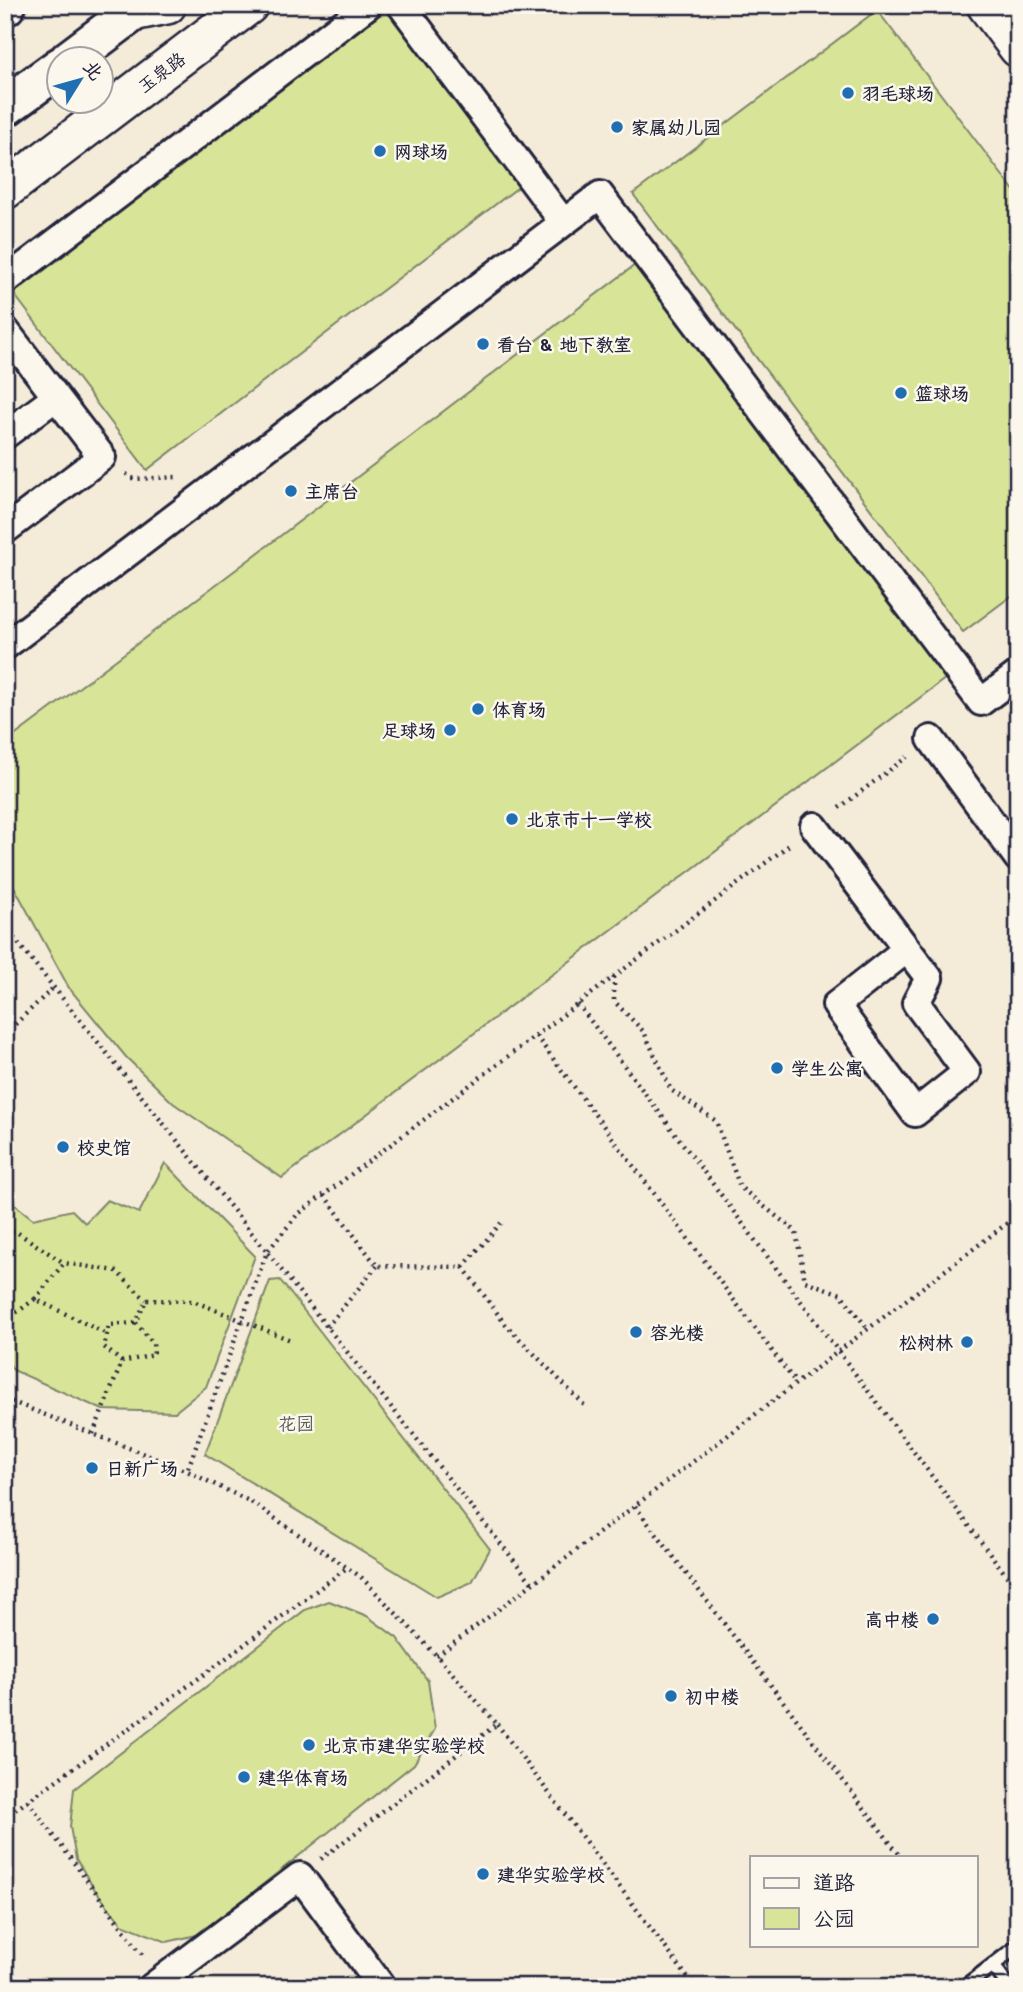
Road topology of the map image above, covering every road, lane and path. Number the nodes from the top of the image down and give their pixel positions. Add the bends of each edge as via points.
1 (249, 5) edge
2 (369, 5) edge
3 (401, 5) edge
4 (986, 5) edge
5 (147, 7) edge
6 (90, 46) edge
7 (1018, 48) edge
8 (46, 77) edge
9 (5, 107) edge
10 (5, 190) edge
11 (563, 222) junction
12 (5, 281) edge
13 (5, 330) edge
14 (55, 398) junction
15 (5, 435) edge
16 (102, 457) junction
17 (230, 475) junction
18 (5, 530) edge
19 (5, 646) edge
20 (1018, 674) edge
21 (932, 739) joint
22 (814, 826) junction
23 (1018, 858) edge
24 (5, 927) edge
25 (907, 949) junction
26 (614, 976) junction
27 (52, 988) junction
28 (578, 1004) junction
29 (5, 1034) edge
30 (536, 1036) junction
31 (324, 1195) junction
32 (1018, 1215) edge
33 (501, 1223) dead end
34 (5, 1233) edge
35 (267, 1252) junction
36 (64, 1263) junction
37 (377, 1266) junction
38 (463, 1267) junction
39 (34, 1299) junction
40 (146, 1300) junction
41 (243, 1319) junction
42 (5, 1321) edge
43 (136, 1323) junction
44 (327, 1327) junction
45 (868, 1329) junction
46 (107, 1334) junction
47 (293, 1341) dead end
48 (837, 1352) junction
49 (122, 1362) junction
50 (796, 1383) junction
51 (5, 1400) edge
52 (585, 1406) dead end
53 (93, 1434) junction
54 (187, 1471) junction
55 (635, 1506) junction
56 (348, 1567) junction
57 (533, 1584) junction
58 (1018, 1591) edge
59 (438, 1656) junction
60 (497, 1724) junction
61 (28, 1801) junction
62 (5, 1811) edge
63 (900, 1856) edge
64 (300, 1876) junction
65 (1018, 1947) edge
66 (993, 1965) junction
67 (157, 1983) edge
68 (382, 1987) edge
69 (695, 1987) edge
70 (964, 1987) edge
71 (1009, 1987) edge

1 - 10 street, 玉泉路
2 - 12 street
3 - 11 street
4 - 7 street
5 - 6 main road
8 - 9 main road
11 - 17 street
11 - 20 street via 600,195 981,702
13 - 14 street
14 - 15 street
14 - 16 street
16 - 17 path via 134,479
16 - 18 street
17 - 19 street
21 - 22 path
21 - 23 street
22 - 25 street
22 - 26 path
24 - 27 path
25 - 25 street via 836,1005 915,1113 967,1072 916,1003 929,978
26 - 28 path
26 - 45 path via 614,1001 644,1032 671,1090 716,1121 740,1187 796,1232 805,1281 841,1294
27 - 29 path
27 - 35 path
28 - 30 path
28 - 48 path
30 - 31 path
30 - 50 path
31 - 35 path via 297,1215
31 - 37 path
32 - 45 path
33 - 38 path
34 - 36 path via 15,1231
35 - 41 path
35 - 44 path
36 - 39 path
36 - 40 path via 116,1271
37 - 38 path
37 - 44 path
38 - 52 path via 506,1325
39 - 42 path
39 - 46 path
40 - 41 path via 194,1301
40 - 43 path
41 - 47 path
41 - 54 path
43 - 46 path via 109,1325
43 - 49 path via 153,1343 154,1355
44 - 57 path
45 - 48 path
46 - 49 path via 104,1347
48 - 50 path
48 - 58 path
49 - 53 path
50 - 55 path
51 - 53 path
53 - 54 path
54 - 56 path via 251,1502
55 - 57 path
55 - 63 path
56 - 59 path
56 - 61 path
57 - 59 path
59 - 60 path
60 - 64 path
60 - 69 path
61 - 62 path via 8,1815
61 - 67 path
64 - 67 street
64 - 68 street
65 - 66 lane
66 - 70 lane
66 - 71 lane

